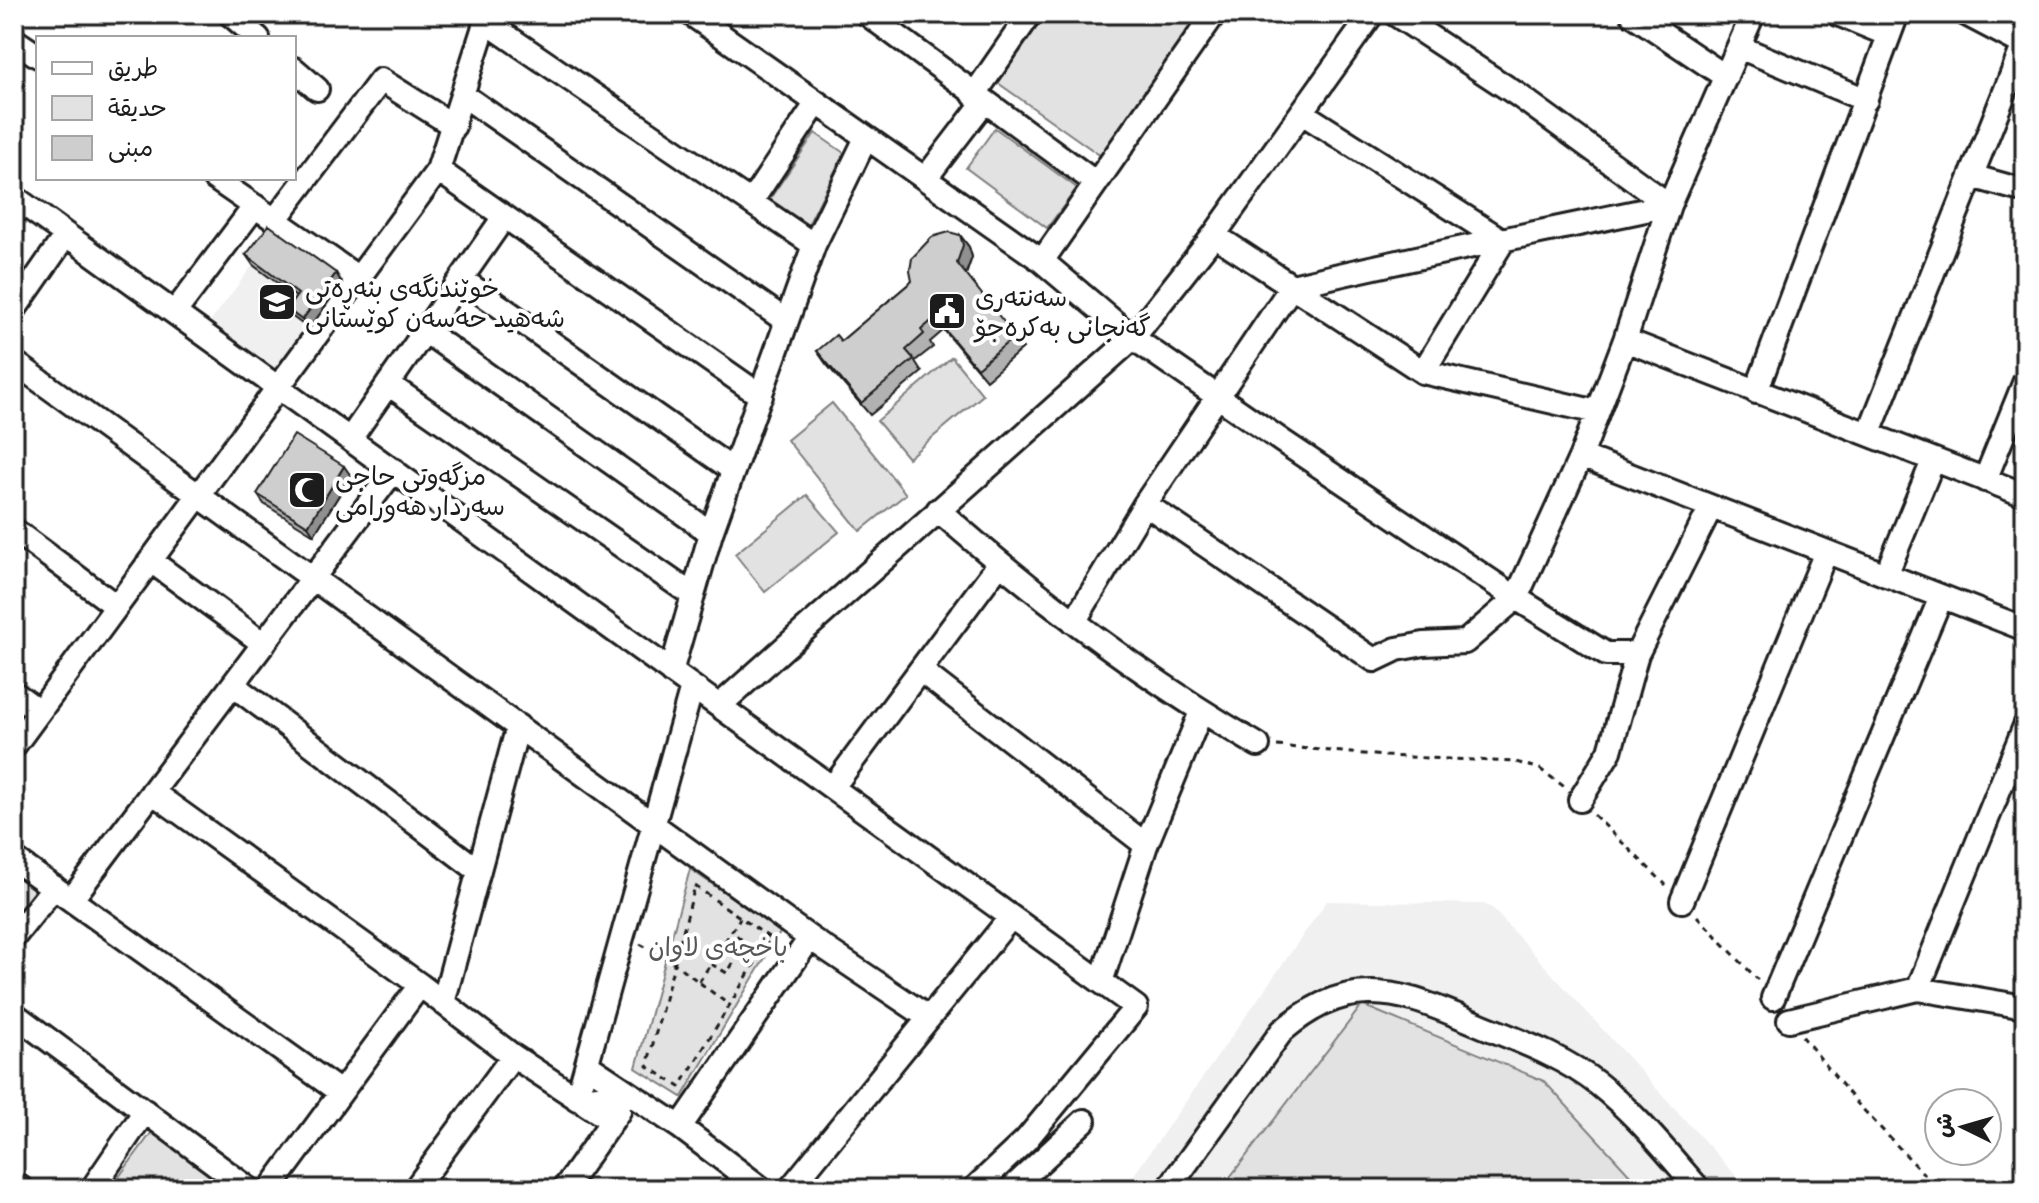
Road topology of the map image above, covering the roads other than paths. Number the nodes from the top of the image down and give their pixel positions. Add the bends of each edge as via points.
1 (230, 14) edge
2 (691, 14) edge
3 (867, 14) edge
4 (1030, 14) edge
5 (1214, 14) edge
6 (1372, 14) edge
7 (1395, 14) edge
8 (1632, 14) edge
9 (1753, 14) edge
10 (1838, 14) edge
11 (1966, 14) edge
12 (487, 18) edge
13 (1893, 25) edge
14 (256, 36) edge
15 (14, 40) edge
16 (2024, 45) edge
17 (1739, 47) junction
18 (36, 55) edge
19 (296, 71) edge
20 (1726, 77) junction
21 (317, 89) dead end
22 (463, 95) junction
23 (979, 98) junction
24 (1866, 100) junction
25 (816, 104) junction
26 (1302, 113) junction
27 (454, 126) junction
28 (866, 138) junction
29 (438, 170) junction
30 (1971, 176) junction
31 (925, 179) junction
32 (217, 180) edge
33 (1096, 183) junction
34 (2025, 191) edge
35 (14, 197) edge
36 (751, 202) junction
37 (1669, 205) junction
38 (255, 206) junction
39 (504, 217) junction
40 (275, 220) junction
41 (66, 235) junction
42 (1214, 235) junction
43 (1503, 241) junction
44 (814, 245) junction
45 (1042, 261) junction
46 (357, 277) junction
47 (461, 279) junction
48 (1292, 286) junction
49 (14, 310) edge
50 (175, 312) junction
51 (786, 321) junction
52 (425, 331) junction
53 (1133, 338) junction
54 (1625, 340) junction
55 (14, 362) edge
56 (1423, 372) junction
57 (2025, 381) edge
58 (388, 384) junction
59 (277, 387) junction
60 (1756, 392) junction
61 (761, 396) junction
62 (1217, 397) junction
63 (1597, 412) junction
64 (1869, 433) junction
65 (350, 439) junction
66 (1581, 456) junction
67 (1933, 461) junction
68 (394, 470) junction
69 (733, 470) junction
70 (1985, 480) junction
71 (200, 495) junction
72 (2025, 495) edge
73 (1145, 504) junction
74 (1711, 507) junction
75 (938, 510) junction
76 (14, 530) edge
77 (711, 533) junction
78 (1826, 552) junction
79 (151, 561) junction
80 (999, 564) junction
81 (1886, 575) junction
82 (312, 579) junction
83 (691, 594) junction
84 (1941, 597) junction
85 (1516, 598) junction
86 (116, 606) junction
87 (1074, 622) junction
88 (2025, 629) edge
89 (264, 644) junction
90 (1637, 654) junction
91 (920, 670) junction
92 (671, 672) junction
93 (233, 685) junction
94 (692, 687) junction
95 (14, 693) edge
96 (719, 706) junction
97 (39, 711) junction
98 (1201, 712) junction
99 (518, 726) junction
100 (2025, 726) edge
101 (1258, 745) road end
102 (14, 746) edge
103 (833, 787) junction
104 (152, 792) junction
105 (1580, 800) road end
106 (654, 825) junction
107 (1146, 845) junction
108 (14, 859) edge
109 (479, 871) junction
110 (63, 893) junction
111 (1682, 901) road end
112 (1011, 917) junction
113 (14, 937) edge
114 (810, 938) junction
115 (1101, 982) junction
116 (420, 985) junction
117 (1918, 989) junction
118 (1773, 998) road end
119 (443, 1003) junction
120 (2025, 1007) edge
121 (14, 1014) edge
122 (929, 1018) junction
123 (1789, 1020) road end
124 (513, 1056) junction
125 (587, 1065) junction
126 (340, 1092) junction
127 (630, 1094) junction
128 (601, 1097) junction
129 (577, 1099) junction
130 (145, 1111) junction
131 (612, 1121) junction
132 (1084, 1121) dead end
133 (680, 1127) junction
134 (14, 1183) edge
135 (753, 1186) edge
136 (22, 1189) edge
137 (92, 1189) edge
138 (249, 1189) edge
139 (270, 1189) edge
140 (415, 1189) edge
141 (564, 1189) edge
142 (790, 1189) edge
143 (974, 1189) edge
144 (1011, 1189) edge
145 (1168, 1189) edge
146 (1699, 1189) edge

1 - 14 street
2 - 25 street
3 - 23 street
4 - 23 street
5 - 33 street
6 - 26 street
7 - 37 street
8 - 20 street
9 - 17 street
10 - 13 street
11 - 16 street
12 - 22 street
12 - 36 street
13 - 24 street
15 - 18 street
16 - 30 street
17 - 20 street
17 - 24 street
19 - 21 street
20 - 37 street
22 - 27 street
22 - 51 street
23 - 31 street
23 - 33 street
24 - 60 street
25 - 28 street
25 - 36 street
26 - 42 street
26 - 43 street
27 - 29 street
27 - 40 street via 381,80
28 - 31 street
28 - 44 street
29 - 39 street
29 - 46 street
30 - 34 street
30 - 64 street
31 - 45 street
32 - 38 street
33 - 45 street
35 - 41 street
36 - 44 street
37 - 43 street
37 - 54 street
38 - 40 street
38 - 50 street
39 - 47 street
39 - 61 street
40 - 46 street
41 - 49 street
41 - 50 street
42 - 48 street
42 - 53 street
43 - 48 street
43 - 56 street
44 - 51 street
45 - 53 street
46 - 59 street
47 - 52 street
47 - 69 street
48 - 56 street
48 - 62 street
50 - 59 street
51 - 61 street
52 - 58 street
52 - 77 street
53 - 62 street
53 - 75 street
54 - 60 street
54 - 63 street
55 - 71 street
56 - 63 street
57 - 70 street
58 - 65 street
58 - 83 street
59 - 65 street
59 - 71 street
60 - 64 street
61 - 69 street
62 - 73 street
62 - 85 street
63 - 66 street
64 - 67 street
65 - 68 street
66 - 74 street
66 - 85 street
67 - 70 street
67 - 81 street
68 - 82 street
68 - 92 street
69 - 77 street
70 - 72 street
71 - 79 street
71 - 82 street
73 - 85 street via 1374,660 1411,646 1465,642
73 - 87 street
74 - 78 street
74 - 90 street
75 - 80 street
75 - 96 street
76 - 86 street
77 - 83 street
78 - 81 street
78 - 111 street
79 - 86 street
79 - 89 street
80 - 87 street
80 - 91 street
81 - 84 street
82 - 89 street
82 - 99 street
83 - 92 street
84 - 88 street
84 - 118 street
85 - 90 street via 1606,654
86 - 97 street
87 - 98 street
89 - 93 street
90 - 105 street via 1610,751
91 - 103 street
91 - 107 street
92 - 94 street
93 - 104 street
93 - 109 street
94 - 96 street
94 - 106 street
95 - 97 street
96 - 103 street
97 - 102 street
98 - 101 street
98 - 107 street
99 - 106 street
99 - 109 street
100 - 117 street
103 - 112 street
104 - 110 street
104 - 116 street
106 - 114 street
106 - 125 street
107 - 115 street
108 - 110 street
109 - 119 street
110 - 113 street
110 - 126 street
112 - 115 street
112 - 122 street
114 - 122 street
114 - 133 street
115 - 143 street via 1136,1007 1026,1140
116 - 119 street
116 - 126 street
117 - 120 street
117 - 123 street
119 - 124 street
121 - 130 street
122 - 142 street
124 - 129 street
124 - 140 street
125 - 127 street
125 - 128 street
125 - 129 street
126 - 139 street
127 - 128 street
127 - 131 street
127 - 133 street
128 - 129 street
128 - 131 street
129 - 131 street
130 - 137 street
130 - 138 street
131 - 141 street
132 - 144 street
133 - 135 street
134 - 136 street
145 - 146 street via 1282,1031 1322,1003 1366,993 1419,1001 1568,1064 1622,1104

